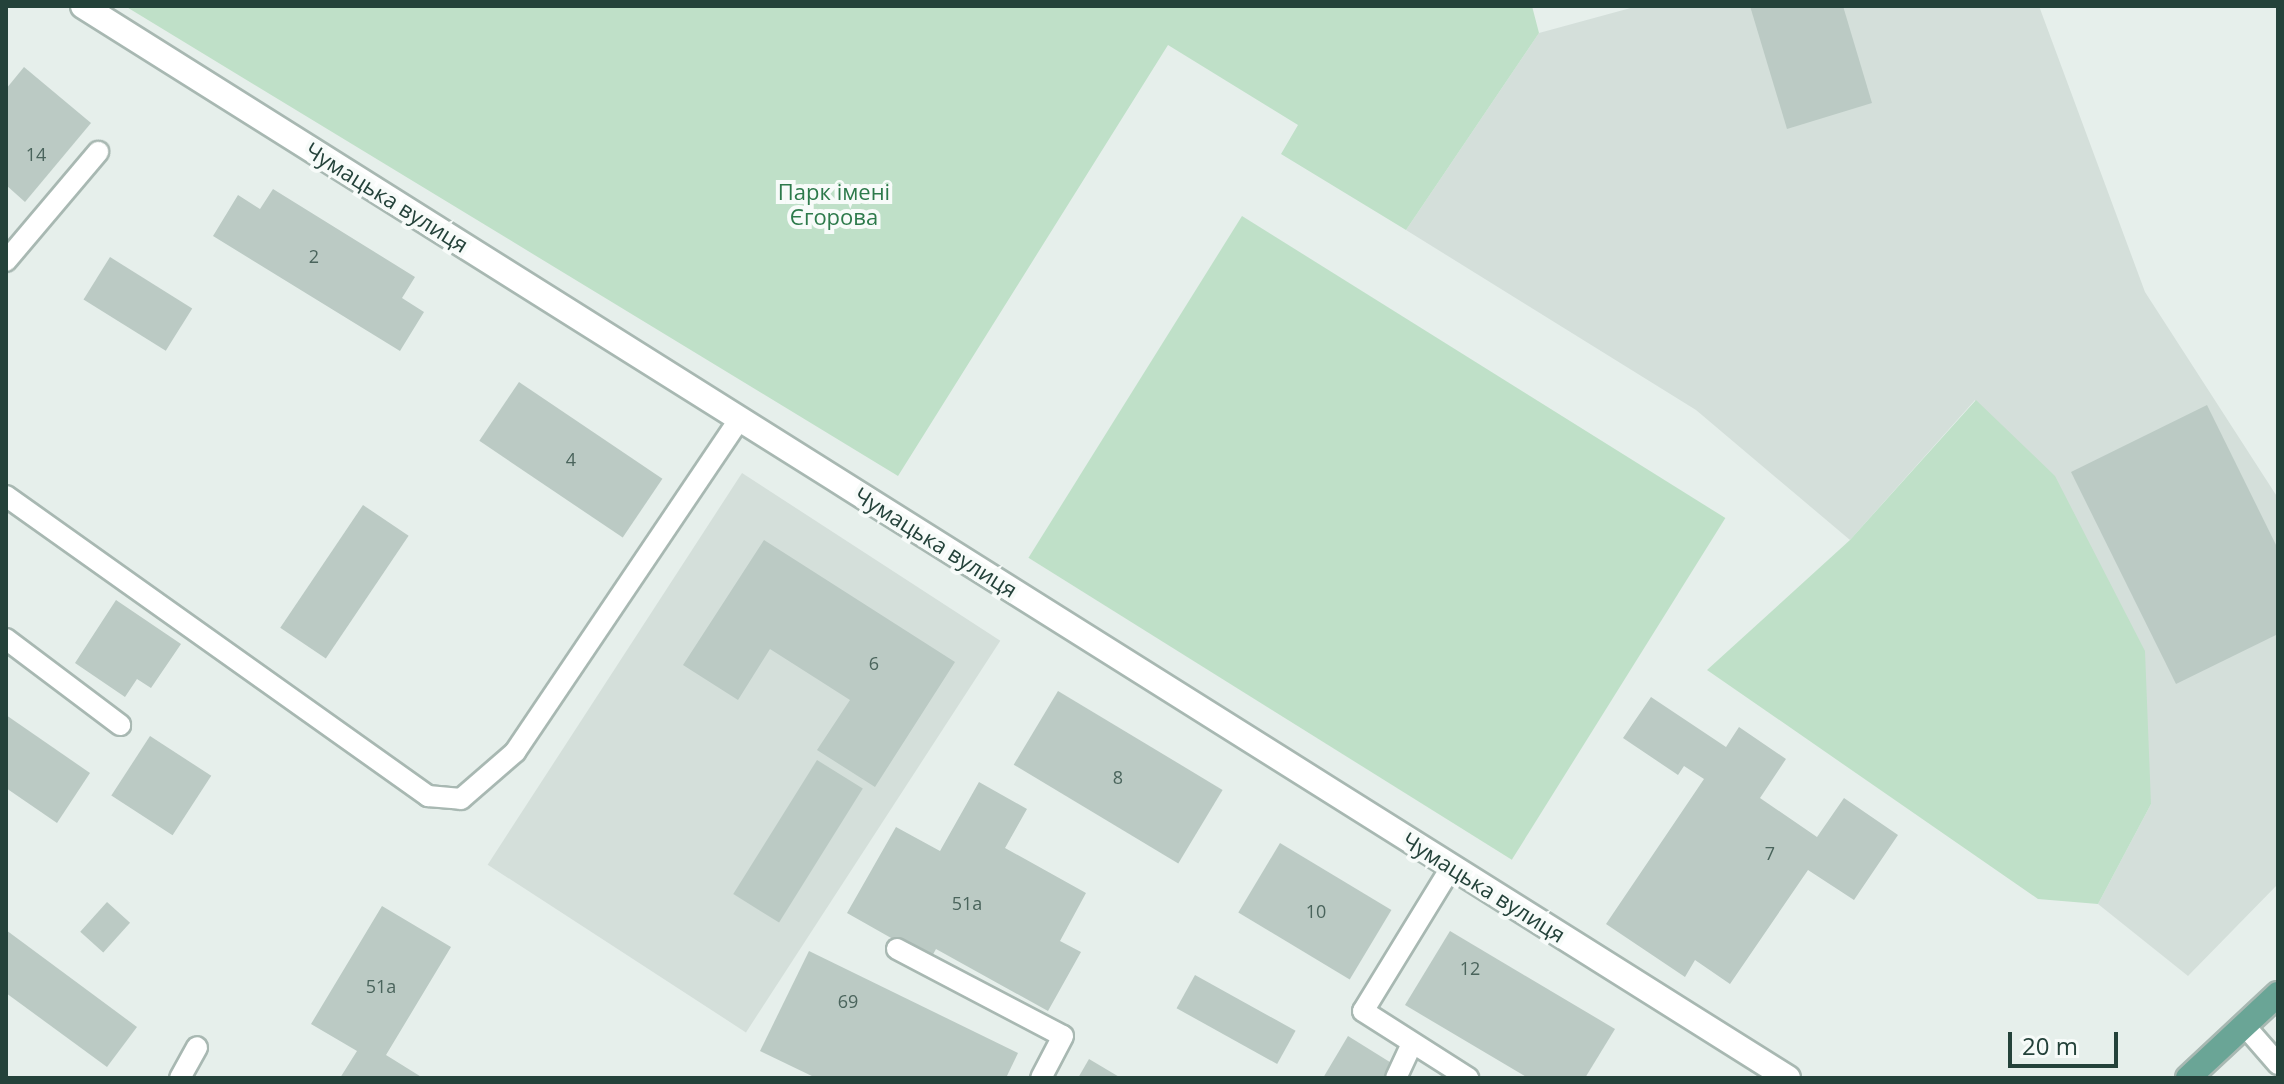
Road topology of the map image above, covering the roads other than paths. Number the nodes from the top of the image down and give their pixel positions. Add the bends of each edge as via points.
1 (83, 6) edge
2 (98, 152) dead end
3 (6, 228) edge
4 (23, 241) junction
5 (6, 261) edge
6 (740, 419) junction
7 (6, 496) edge
8 (6, 639) edge
9 (120, 725) dead end
10 (1452, 866) junction
11 (897, 949) dead end
12 (2278, 994) edge
13 (2244, 1025) junction
14 (1412, 1044) junction
15 (197, 1047) dead end
16 (2278, 1064) edge
17 (180, 1078) edge
18 (1041, 1078) edge
19 (1396, 1078) edge
20 (1468, 1078) edge
21 (1788, 1078) edge
22 (2188, 1078) edge

1 - 6 street, Чумацька вулиця
2 - 4 lane
3 - 4 lane
4 - 5 lane
6 - 7 lane via 515,752 461,799 428,796
6 - 10 street, Чумацька вулиця
8 - 9 lane
10 - 14 lane via 1363,1011
10 - 21 street, Чумацька вулиця
11 - 18 lane via 1063,1036
12 - 13 main road
13 - 16 lane
13 - 22 main road
14 - 19 lane
14 - 20 lane
15 - 17 lane

